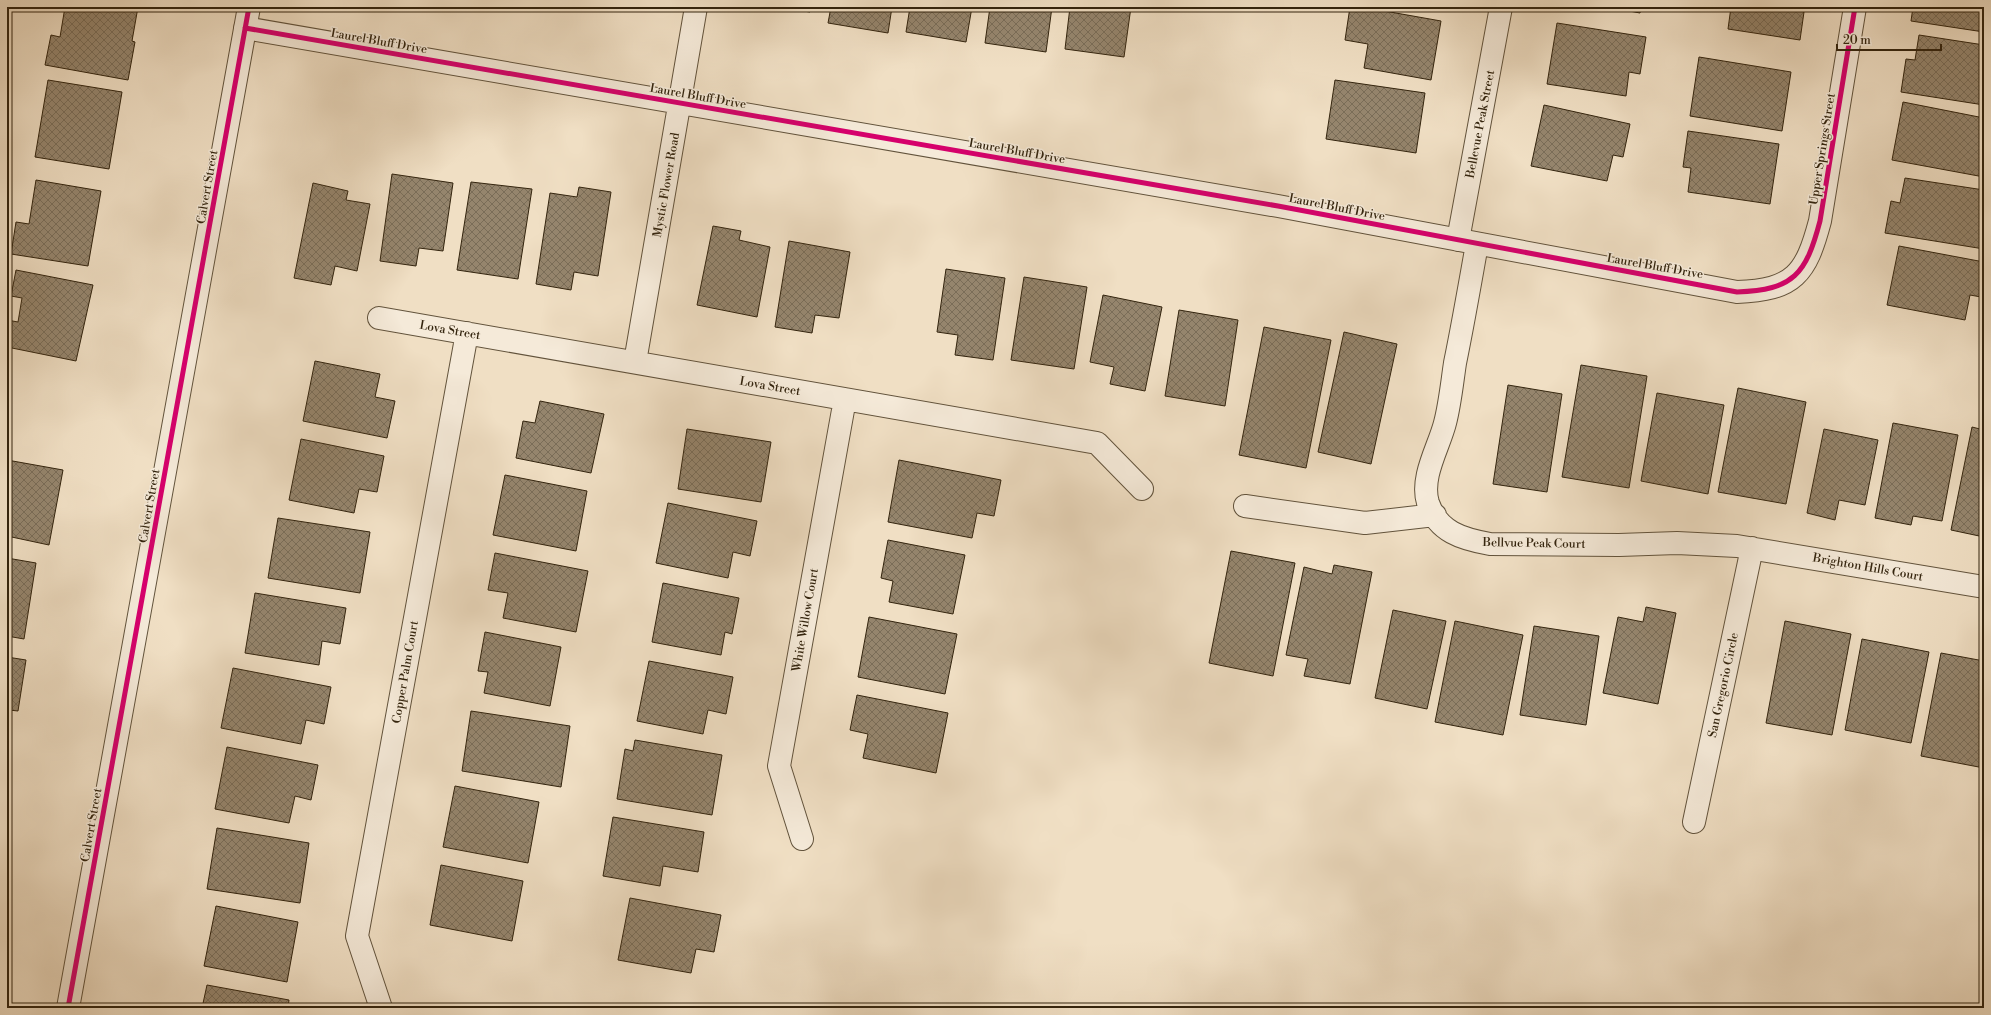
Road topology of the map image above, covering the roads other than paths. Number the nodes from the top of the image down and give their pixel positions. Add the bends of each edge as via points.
1 (249, 7) edge
2 (696, 7) edge
3 (1501, 7) edge
4 (1855, 7) edge
5 (246, 28) junction
6 (680, 103) junction
7 (1467, 242) junction
8 (1785, 284) joint
9 (379, 318) dead end
10 (467, 333) junction
11 (635, 362) junction
12 (845, 399) junction
13 (1142, 489) dead end
14 (1245, 506) dead end
15 (1435, 515) junction
16 (1752, 548) junction
17 (1984, 587) edge
18 (1694, 822) dead end
19 (802, 839) dead end
20 (68, 1008) edge
21 (381, 1008) edge

1 - 5 street, Calvert Street
2 - 6 street, Mystic Flower Road
3 - 7 street, Bellevue Peak Street
4 - 8 street, Upper Springs Street via 1820,221 1813,247 1802,268
5 - 6 street, Laurel Bluff Drive
5 - 20 street, Calvert Street
6 - 7 street, Laurel Bluff Drive via 1262,203
6 - 11 street, Mystic Flower Road
7 - 8 street, Laurel Bluff Drive via 1737,292 1763,291
7 - 15 street, Bellvue Peak Court via 1445,423 1428,478 1428,503
9 - 10 street, Lova Street
10 - 11 street, Lova Street
10 - 21 street, Copper Palm Court via 357,936
11 - 12 street, Lova Street
12 - 13 street, Lova Street via 1097,443
12 - 19 street, White Willow Court via 779,766
14 - 15 street via 1365,523
15 - 16 street, Bellvue Peak Court via 1454,535 1490,544 1677,543
16 - 17 street, Brighton Hills Court
16 - 18 street, San Gregorio Circle

